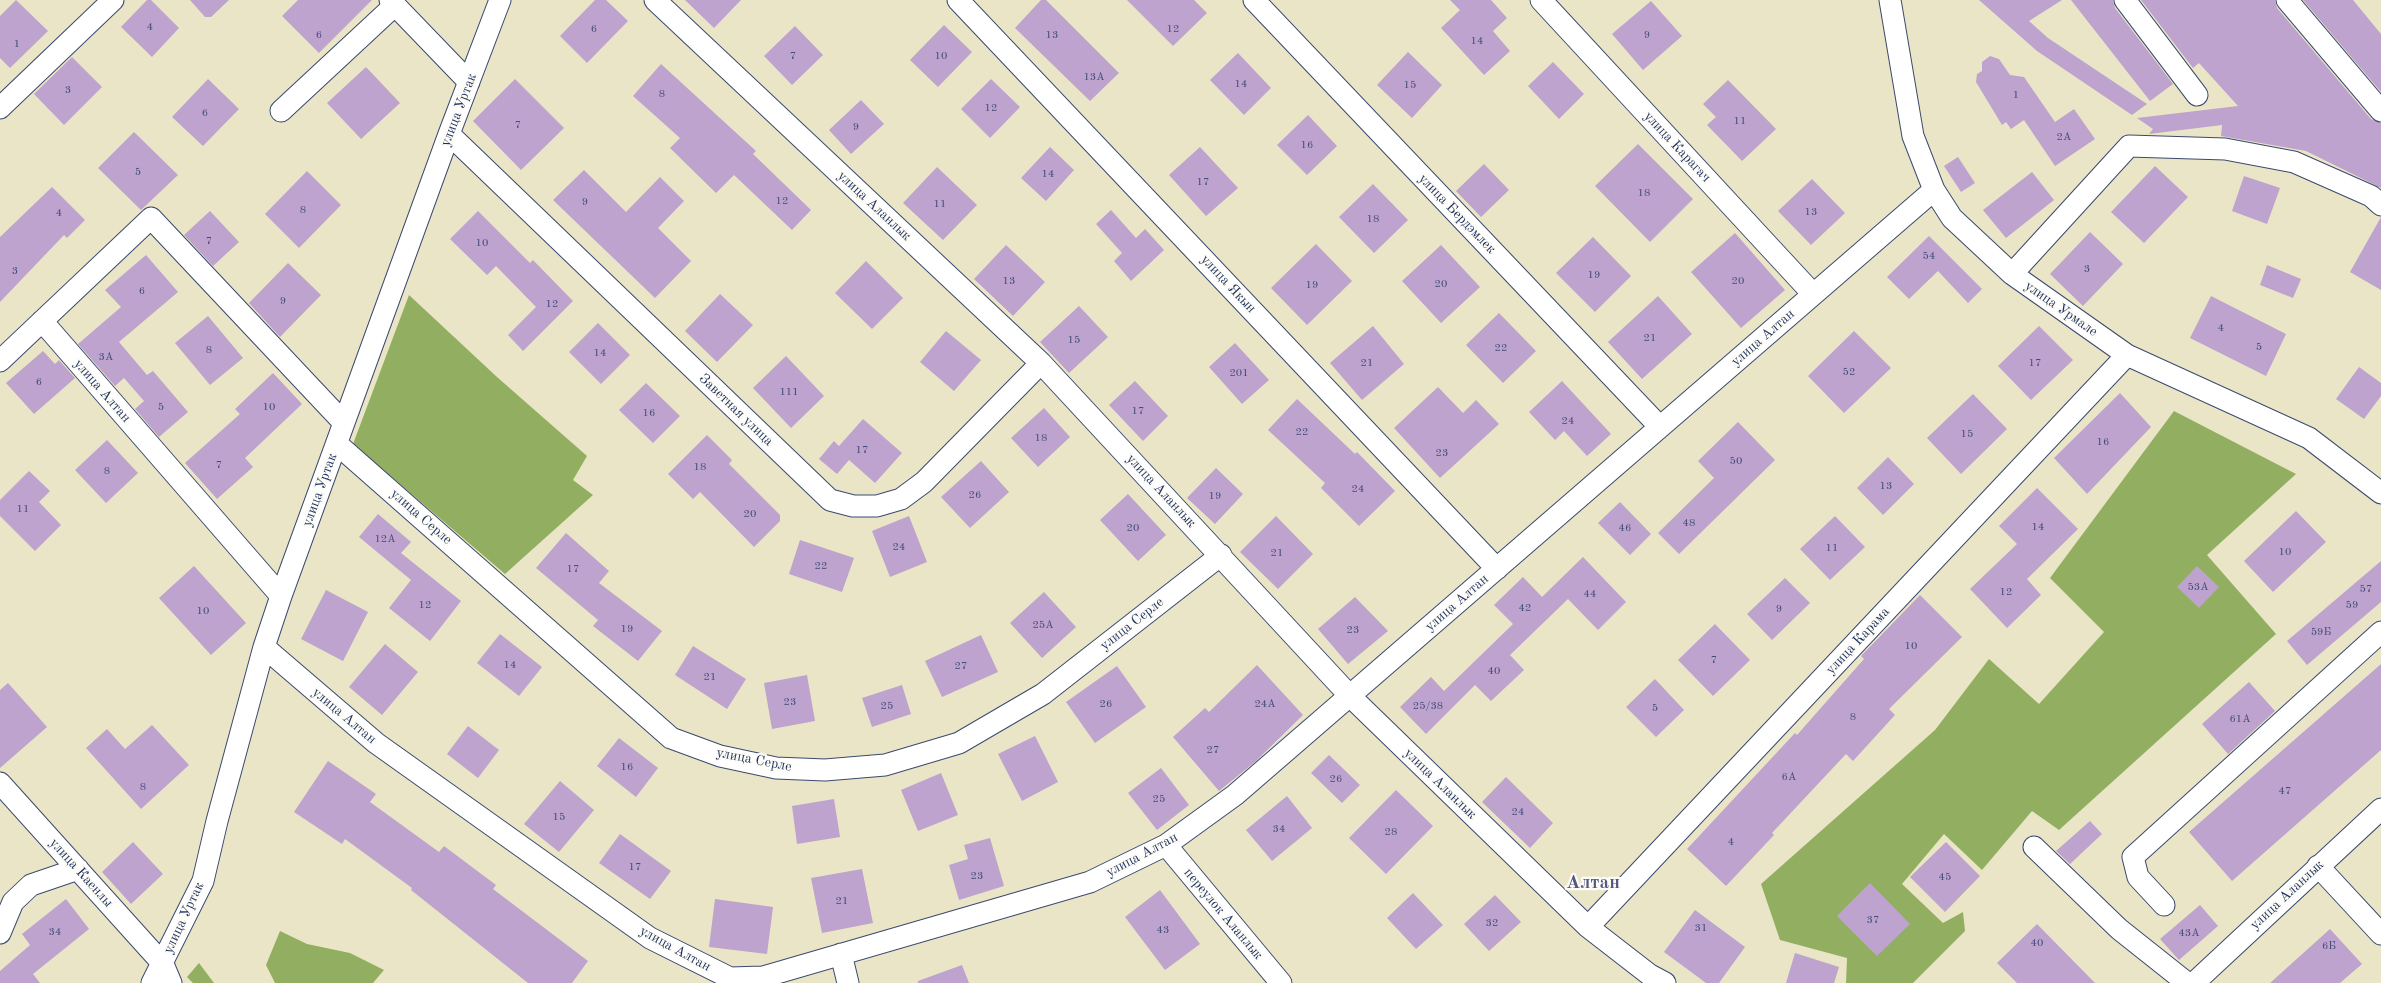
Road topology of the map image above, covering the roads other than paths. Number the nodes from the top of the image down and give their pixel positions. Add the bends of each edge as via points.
1 (113, 0) edge
2 (500, 0) edge
3 (655, 0) edge
4 (958, 0) edge
5 (1254, 0) edge
6 (1541, 0) edge
7 (1890, 0) edge
8 (2125, 0) edge
9 (2287, 0) edge
10 (392, 2) edge
11 (469, 82) junction
12 (2197, 95) dead end
13 (0, 108) edge
14 (281, 110) dead end
15 (2381, 111) edge
16 (449, 134) junction
17 (1934, 190) junction
18 (2381, 205) edge
19 (2012, 274) junction
20 (1813, 294) junction
21 (42, 321) junction
22 (2127, 354) junction
23 (0, 361) edge
24 (1041, 363) junction
25 (344, 423) junction
26 (1660, 428) junction
27 (337, 444) junction
28 (2381, 493) edge
29 (1220, 555) junction
30 (1497, 569) junction
31 (281, 596) junction
32 (2381, 632) edge
33 (264, 647) junction
34 (1350, 696) junction
35 (0, 782) edge
36 (2381, 808) edge
37 (1166, 845) junction
38 (2034, 847) dead end
39 (2318, 866) junction
40 (78, 869) junction
41 (2164, 906) dead end
42 (1588, 927) junction
43 (0, 933) edge
44 (2381, 934) edge
45 (841, 954) junction
46 (167, 974) edge
47 (152, 983) edge
48 (848, 983) edge
49 (1281, 983) edge
50 (1665, 983) edge
51 (2187, 983) edge
52 (2194, 983) edge

1 - 13 street
2 - 11 street, улица Уртак
3 - 24 street, улица Аланлык
4 - 30 street, улица Якын
5 - 26 street, улица Бердэмлек
6 - 20 street, улица Карагач
7 - 17 street, улица Урмале via 1913,136
8 - 12 street
9 - 15 street
10 - 11 street
10 - 14 street
11 - 16 street, улица Уртак
16 - 24 street, Заветная улица via 830,500 853,506 877,506 901,499 924,482
16 - 25 street, улица Уртак
17 - 19 street, улица Урмале via 1952,218
17 - 20 street, улица Алтан
18 - 19 street via 2371,196 2294,162 2225,149 2129,146
19 - 22 street, улица Урмале
20 - 26 street, улица Алтан
21 - 23 street
21 - 25 street via 151,218
21 - 31 street, улица Алтан
22 - 28 street, улица Урмале via 2309,438
22 - 42 street, улица Карама
24 - 29 street, улица Аланлык
25 - 27 street, улица Уртак
26 - 30 street, улица Алтан
27 - 29 street, улица Серле via 671,738 720,756 776,768 826,770 885,765 959,743 1043,694
27 - 31 street, улица Уртак
29 - 34 street, улица Аланлык
30 - 34 street, улица Алтан
31 - 33 street, улица Уртак
32 - 41 street via 2133,857 2138,877
33 - 45 street, улица Алтан via 376,743 650,938 730,978 763,977
33 - 46 street, улица Уртак via 203,880
34 - 37 street, улица Алтан via 1235,795
34 - 42 street, улица Аланлык
35 - 40 street, улица Каенлы
36 - 39 street, улица Аланлык
37 - 45 street, улица Алтан via 1090,882
37 - 49 street, переулок Аланлык
38 - 51 street via 2119,929
39 - 44 street
39 - 52 street, улица Аланлык
40 - 43 street via 31,885 13,902
40 - 46 street, улица Каенлы
42 - 50 street, улица Аланлык
45 - 48 street
46 - 47 street, улица Уртак

